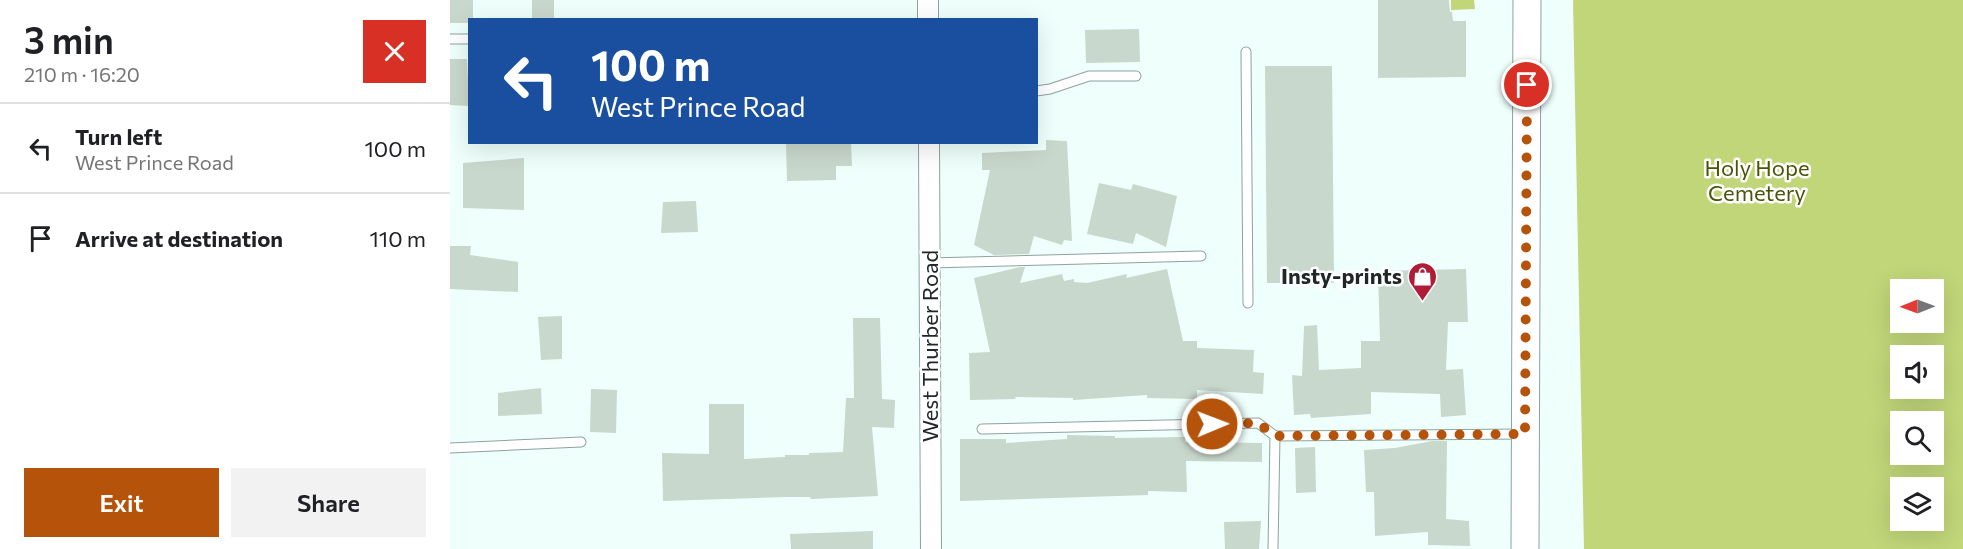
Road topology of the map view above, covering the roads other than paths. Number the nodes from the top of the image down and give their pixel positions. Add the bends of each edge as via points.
1 (928, 0) edge
2 (1527, 0) edge
3 (928, 18) edge
4 (450, 39) edge
5 (468, 39) edge
6 (1246, 52) dead end
7 (1136, 76) dead end
8 (1038, 91) edge
9 (928, 144) edge
10 (1201, 256) dead end
11 (929, 263) junction
12 (1248, 303) dead end
13 (982, 429) dead end
14 (1525, 434) junction
15 (1275, 436) junction
16 (581, 442) dead end
17 (450, 448) edge
18 (930, 549) edge
19 (1273, 549) edge
20 (1525, 549) edge

1 - 3 street
2 - 14 main road
4 - 5 lane
6 - 12 lane
7 - 8 lane via 1089,76
9 - 11 street, West Thurber Road
10 - 11 lane
11 - 18 street, West Thurber Road
13 - 15 lane via 1258,423
14 - 15 lane
14 - 20 main road
15 - 19 lane
16 - 17 lane

